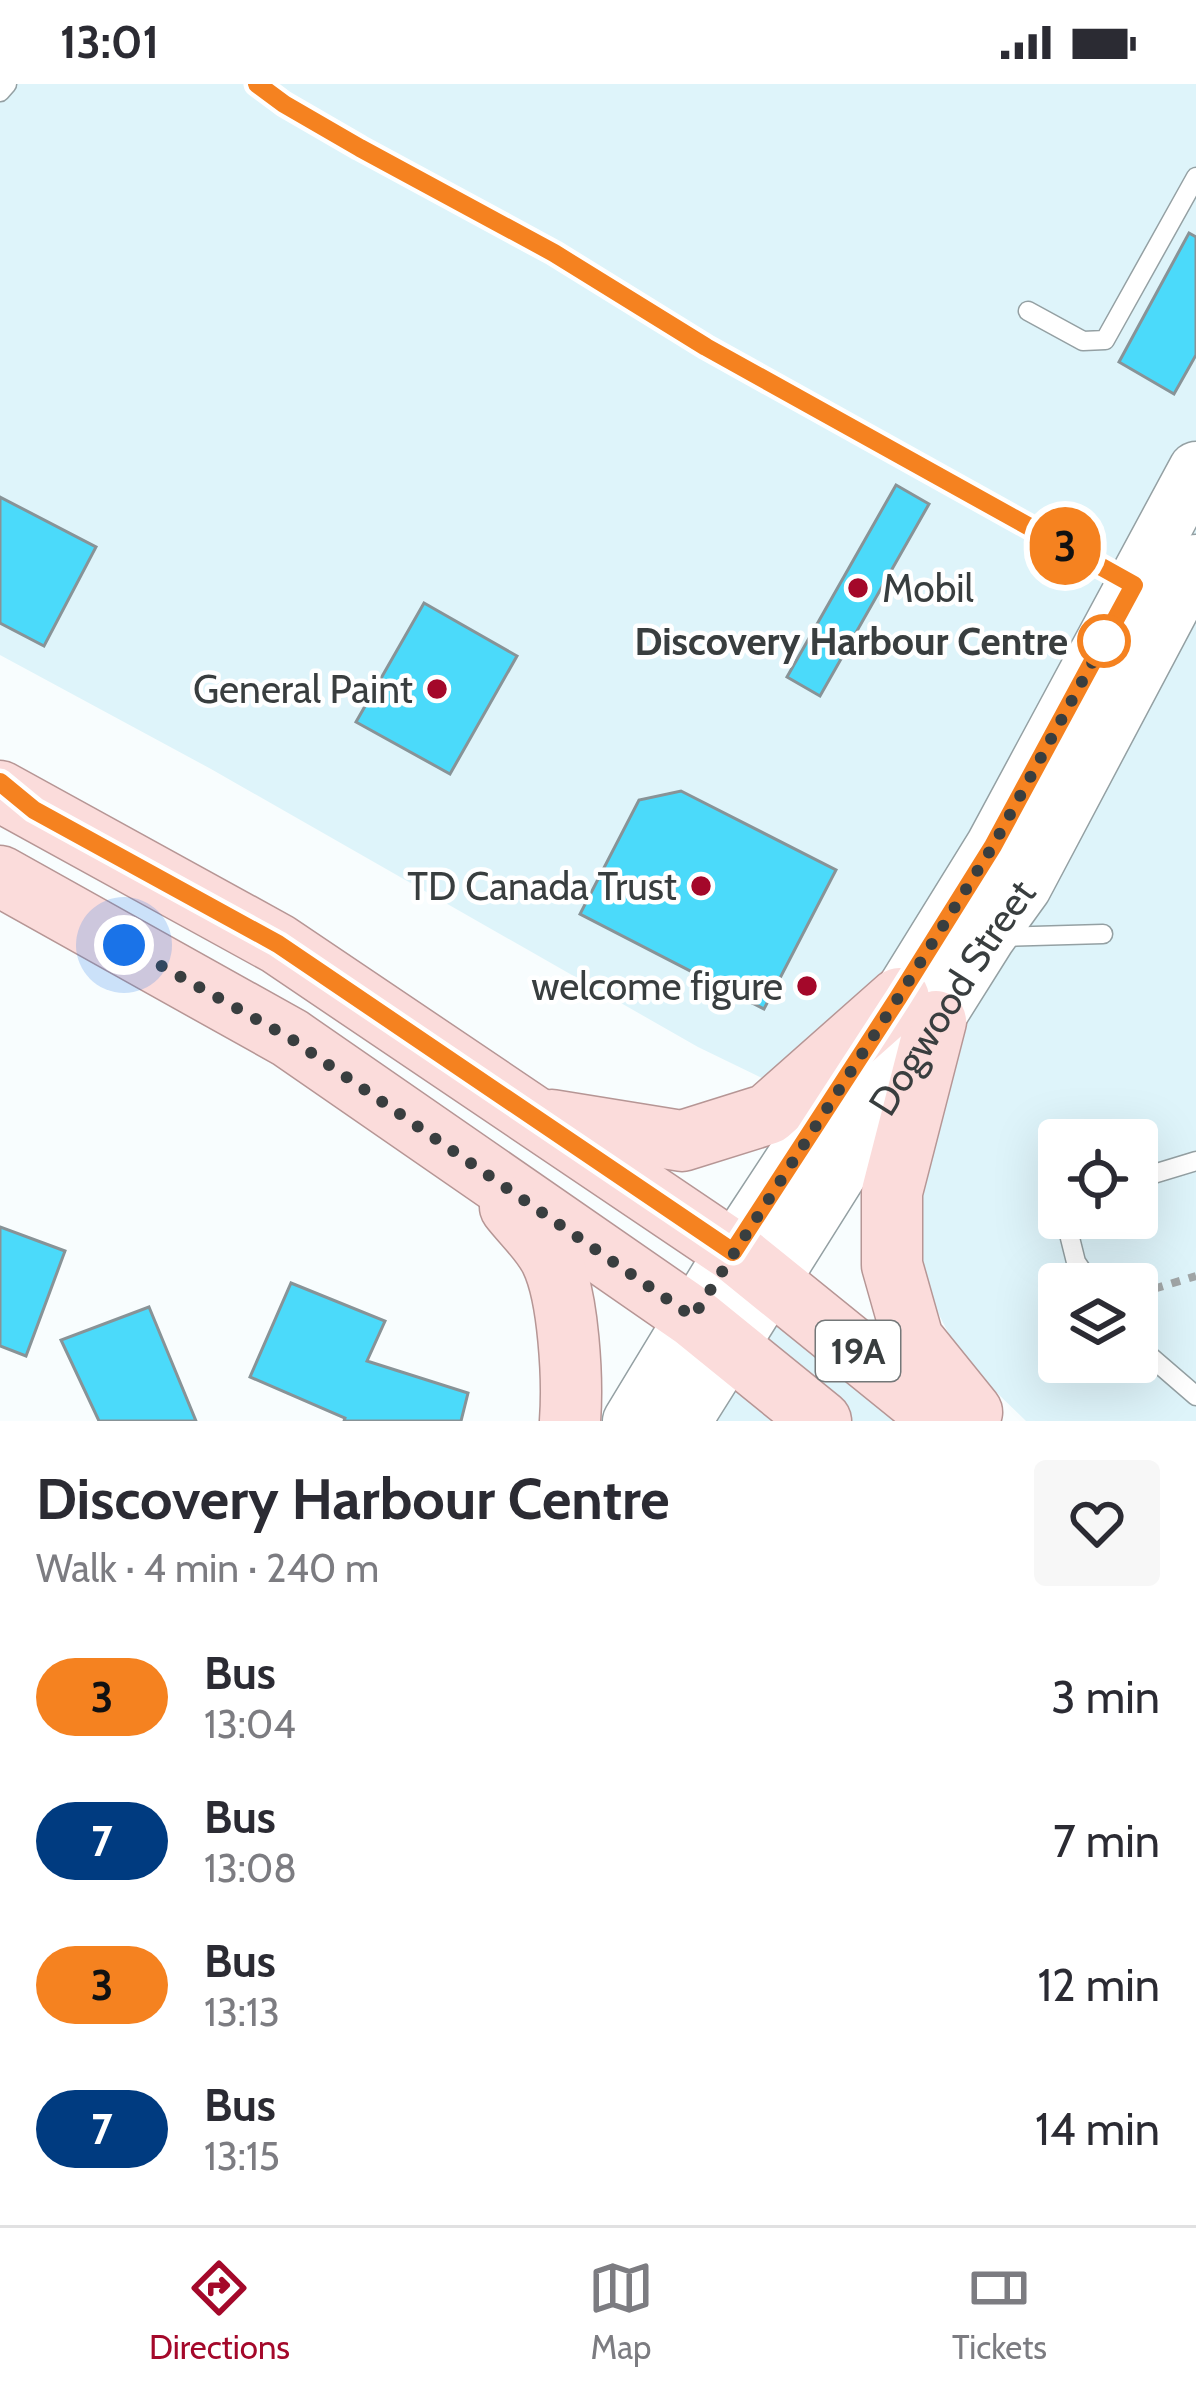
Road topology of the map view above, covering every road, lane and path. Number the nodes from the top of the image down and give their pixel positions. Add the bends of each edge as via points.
1 (7, 84) edge
2 (257, 84) edge
3 (0, 92) edge
4 (1196, 177) edge
5 (1028, 311) dead end
6 (1196, 469) edge
7 (1172, 592) edge
8 (11, 795) edge
9 (0, 876) edge
10 (1103, 934) dead end
11 (988, 937) junction
12 (917, 1010) junction
13 (532, 1117) junction
14 (1196, 1161) edge
15 (480, 1169) junction
16 (1158, 1173) edge
17 (752, 1266) junction
18 (1196, 1276) edge
19 (1158, 1288) edge
20 (711, 1330) junction
21 (1158, 1363) edge
22 (1196, 1396) edge
23 (570, 1421) edge
24 (629, 1421) edge
25 (684, 1421) edge
26 (821, 1421) edge
27 (943, 1421) edge
28 (980, 1421) edge

1 - 3 lane
2 - 7 lane via 722,357
4 - 5 lane via 1105,340 1083,341
6 - 7 street, Dogwood Street
7 - 11 street, Dogwood Street via 1024,887
7 - 12 street, Dogwood Street via 993,846
8 - 13 main road, 19A via 278,944
9 - 15 main road, 19A via 290,1038
10 - 11 lane
11 - 12 street, Dogwood Street
12 - 13 main road via 768,1114 682,1141
12 - 17 street, Dogwood Street
12 - 28 main road via 892,1192 892,1265 913,1339
13 - 17 main road, 19A
14 - 16 lane
15 - 20 main road, 19A
15 - 23 main road via 551,1260 566,1315
17 - 20 street, Dogwood Street
17 - 27 main road, 19A
18 - 19 path
20 - 24 street, Dogwood Street
20 - 25 street, Dogwood Street
20 - 26 main road, 19A
21 - 22 lane

